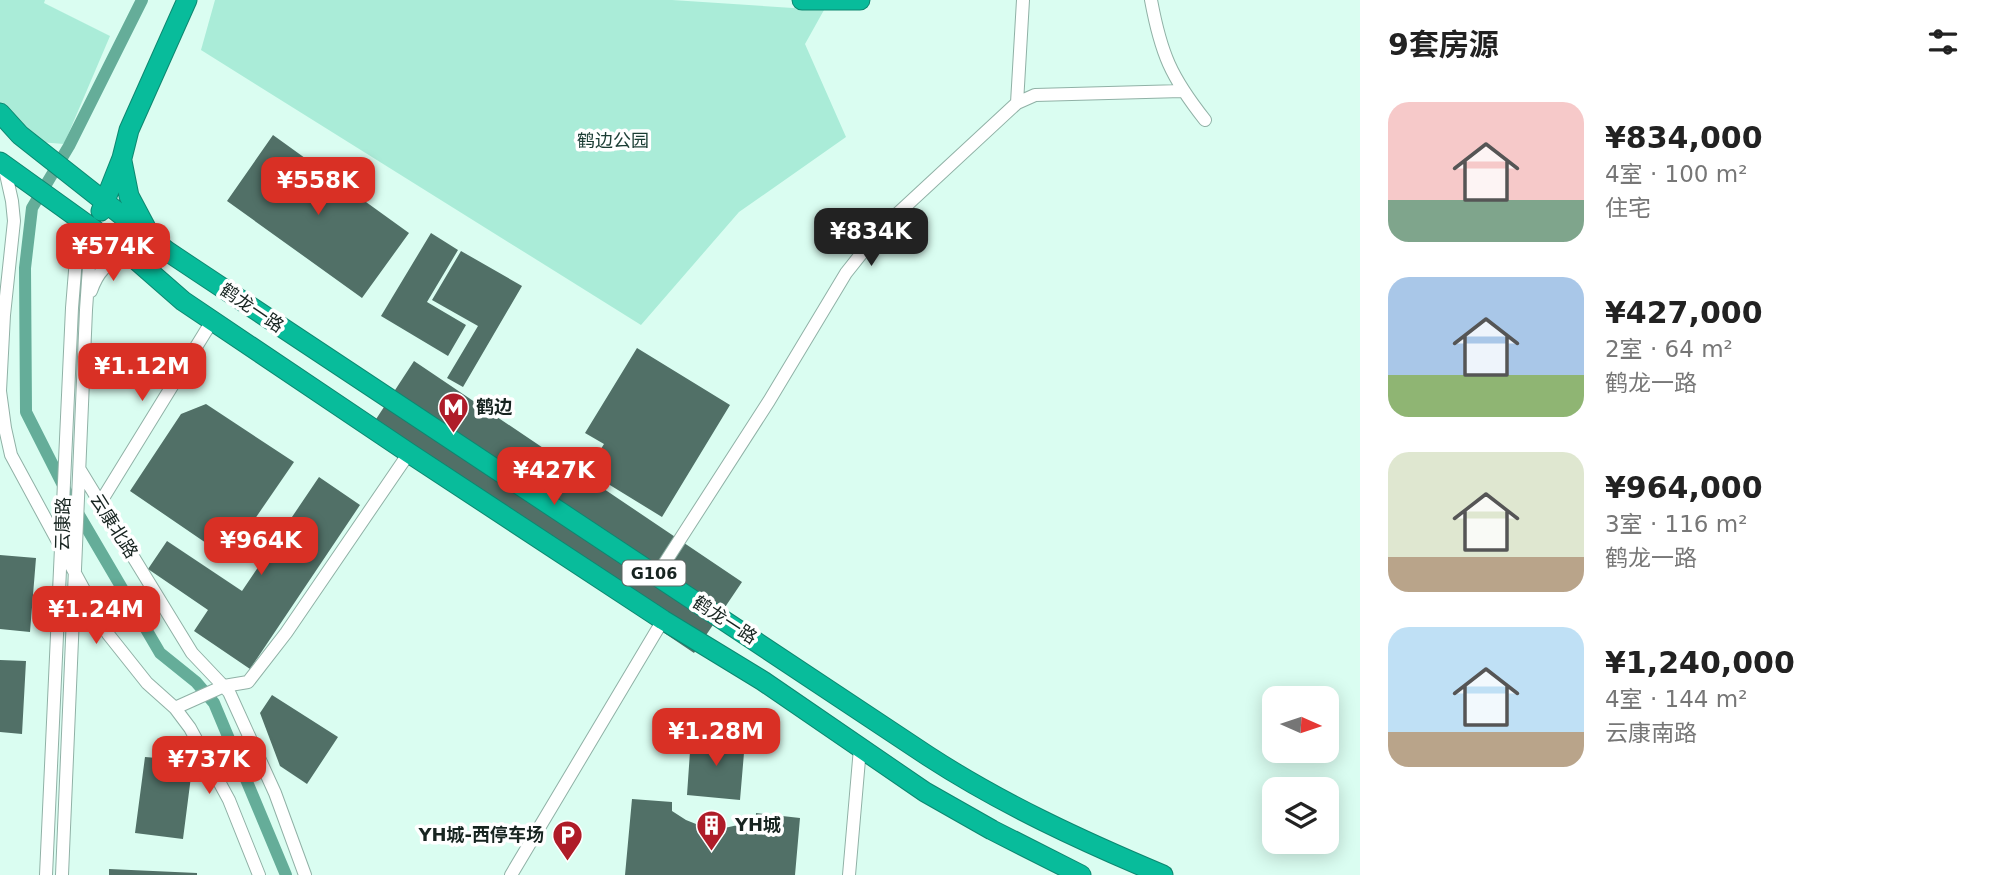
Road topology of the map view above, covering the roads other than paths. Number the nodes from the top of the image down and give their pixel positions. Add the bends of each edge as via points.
1 (187, 0) edge
2 (802, 0) edge
3 (860, 0) edge
4 (1023, 0) edge
5 (1152, 0) edge
6 (1182, 91) junction
7 (1017, 103) junction
8 (0, 114) edge
9 (1205, 120) dead end
10 (122, 158) junction
11 (2, 164) edge
12 (105, 201) junction
13 (76, 214) junction
14 (95, 229) junction
15 (160, 244) junction
16 (140, 264) junction
17 (87, 301) junction
18 (212, 321) junction
19 (409, 453) junction
20 (80, 474) junction
21 (100, 503) junction
22 (62, 550) junction
23 (74, 572) junction
24 (657, 575) junction
25 (663, 620) junction
26 (225, 686) junction
27 (175, 708) junction
28 (860, 748) junction
29 (46, 875) edge
30 (62, 875) edge
31 (259, 875) edge
32 (306, 875) edge
33 (511, 875) edge
34 (849, 875) edge
35 (1080, 875) edge
36 (1163, 875) edge

1 - 10 highway via 129,130
2 - 3 highway
4 - 7 street
5 - 6 street via 1169,67
6 - 7 street via 1035,95
6 - 9 street
7 - 24 street via 881,229 846,273
8 - 12 highway, 鹤龙一路 / G106
10 - 12 highway
10 - 15 highway, G106 via 129,196
11 - 13 highway, 鹤龙一路 / G106
11 - 22 street via 14,220 1,379 5,428 11,455
12 - 14 highway
12 - 15 highway, 鹤龙一路 / G106
13 - 14 highway, 鹤龙一路 / G106
13 - 22 street, 云康路
14 - 16 highway, 鹤龙一路 / G106
14 - 17 street, 云康路
15 - 24 highway, 鹤龙一路 / G106
16 - 17 street via 125,259 110,263 96,278
16 - 18 highway, 鹤龙一路 / G106
17 - 20 street, 云康路
18 - 19 highway, 鹤龙一路 / G106
18 - 21 street
19 - 25 highway, 鹤龙一路 / G106
19 - 26 street via 286,633 248,681
20 - 21 street, 云康北路
20 - 23 street, 云康路
21 - 26 street, 云康北路 via 192,653
22 - 23 street
22 - 29 street, 云康路
23 - 27 street via 108,634
23 - 30 street, 云康路
24 - 36 highway, 鹤龙一路 / G106 via 976,786
25 - 28 highway, 鹤龙一路 / G106
25 - 33 street
26 - 27 street
26 - 32 street, 云康北路 via 275,793
27 - 31 street via 229,800
28 - 34 street
28 - 35 highway, 鹤龙一路 / G106 via 958,811

